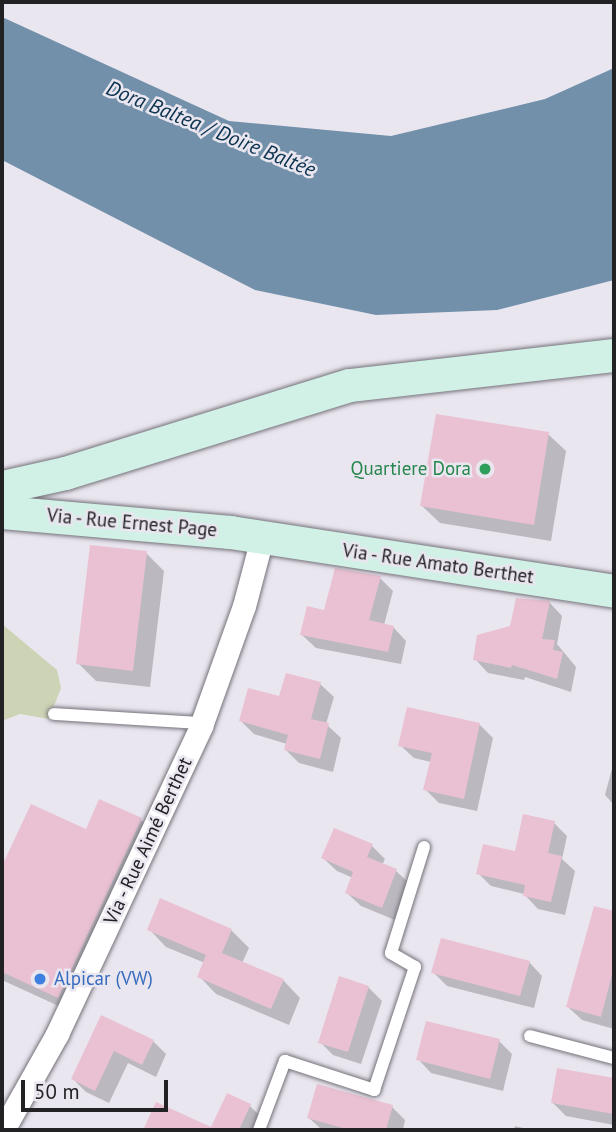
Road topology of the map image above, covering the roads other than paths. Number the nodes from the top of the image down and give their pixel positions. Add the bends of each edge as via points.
1 (614, 355) edge
2 (2, 487) edge
3 (2, 512) edge
4 (262, 538) junction
5 (614, 591) edge
6 (54, 715) dead end
7 (202, 723) junction
8 (424, 847) dead end
9 (530, 1036) dead end
10 (614, 1058) edge
11 (3, 1130) edge
12 (258, 1130) edge

1 - 2 street via 350,385 65,473
3 - 4 street, Via - Rue Ernest Page
4 - 5 street, Via - Rue Amato Berthet
4 - 7 street, Via - Rue Aimé Berthet via 244,606
6 - 7 lane
7 - 11 street, Via - Rue Aimé Berthet via 57,1034
8 - 12 lane via 391,953 415,967 374,1090 285,1061
9 - 10 lane

